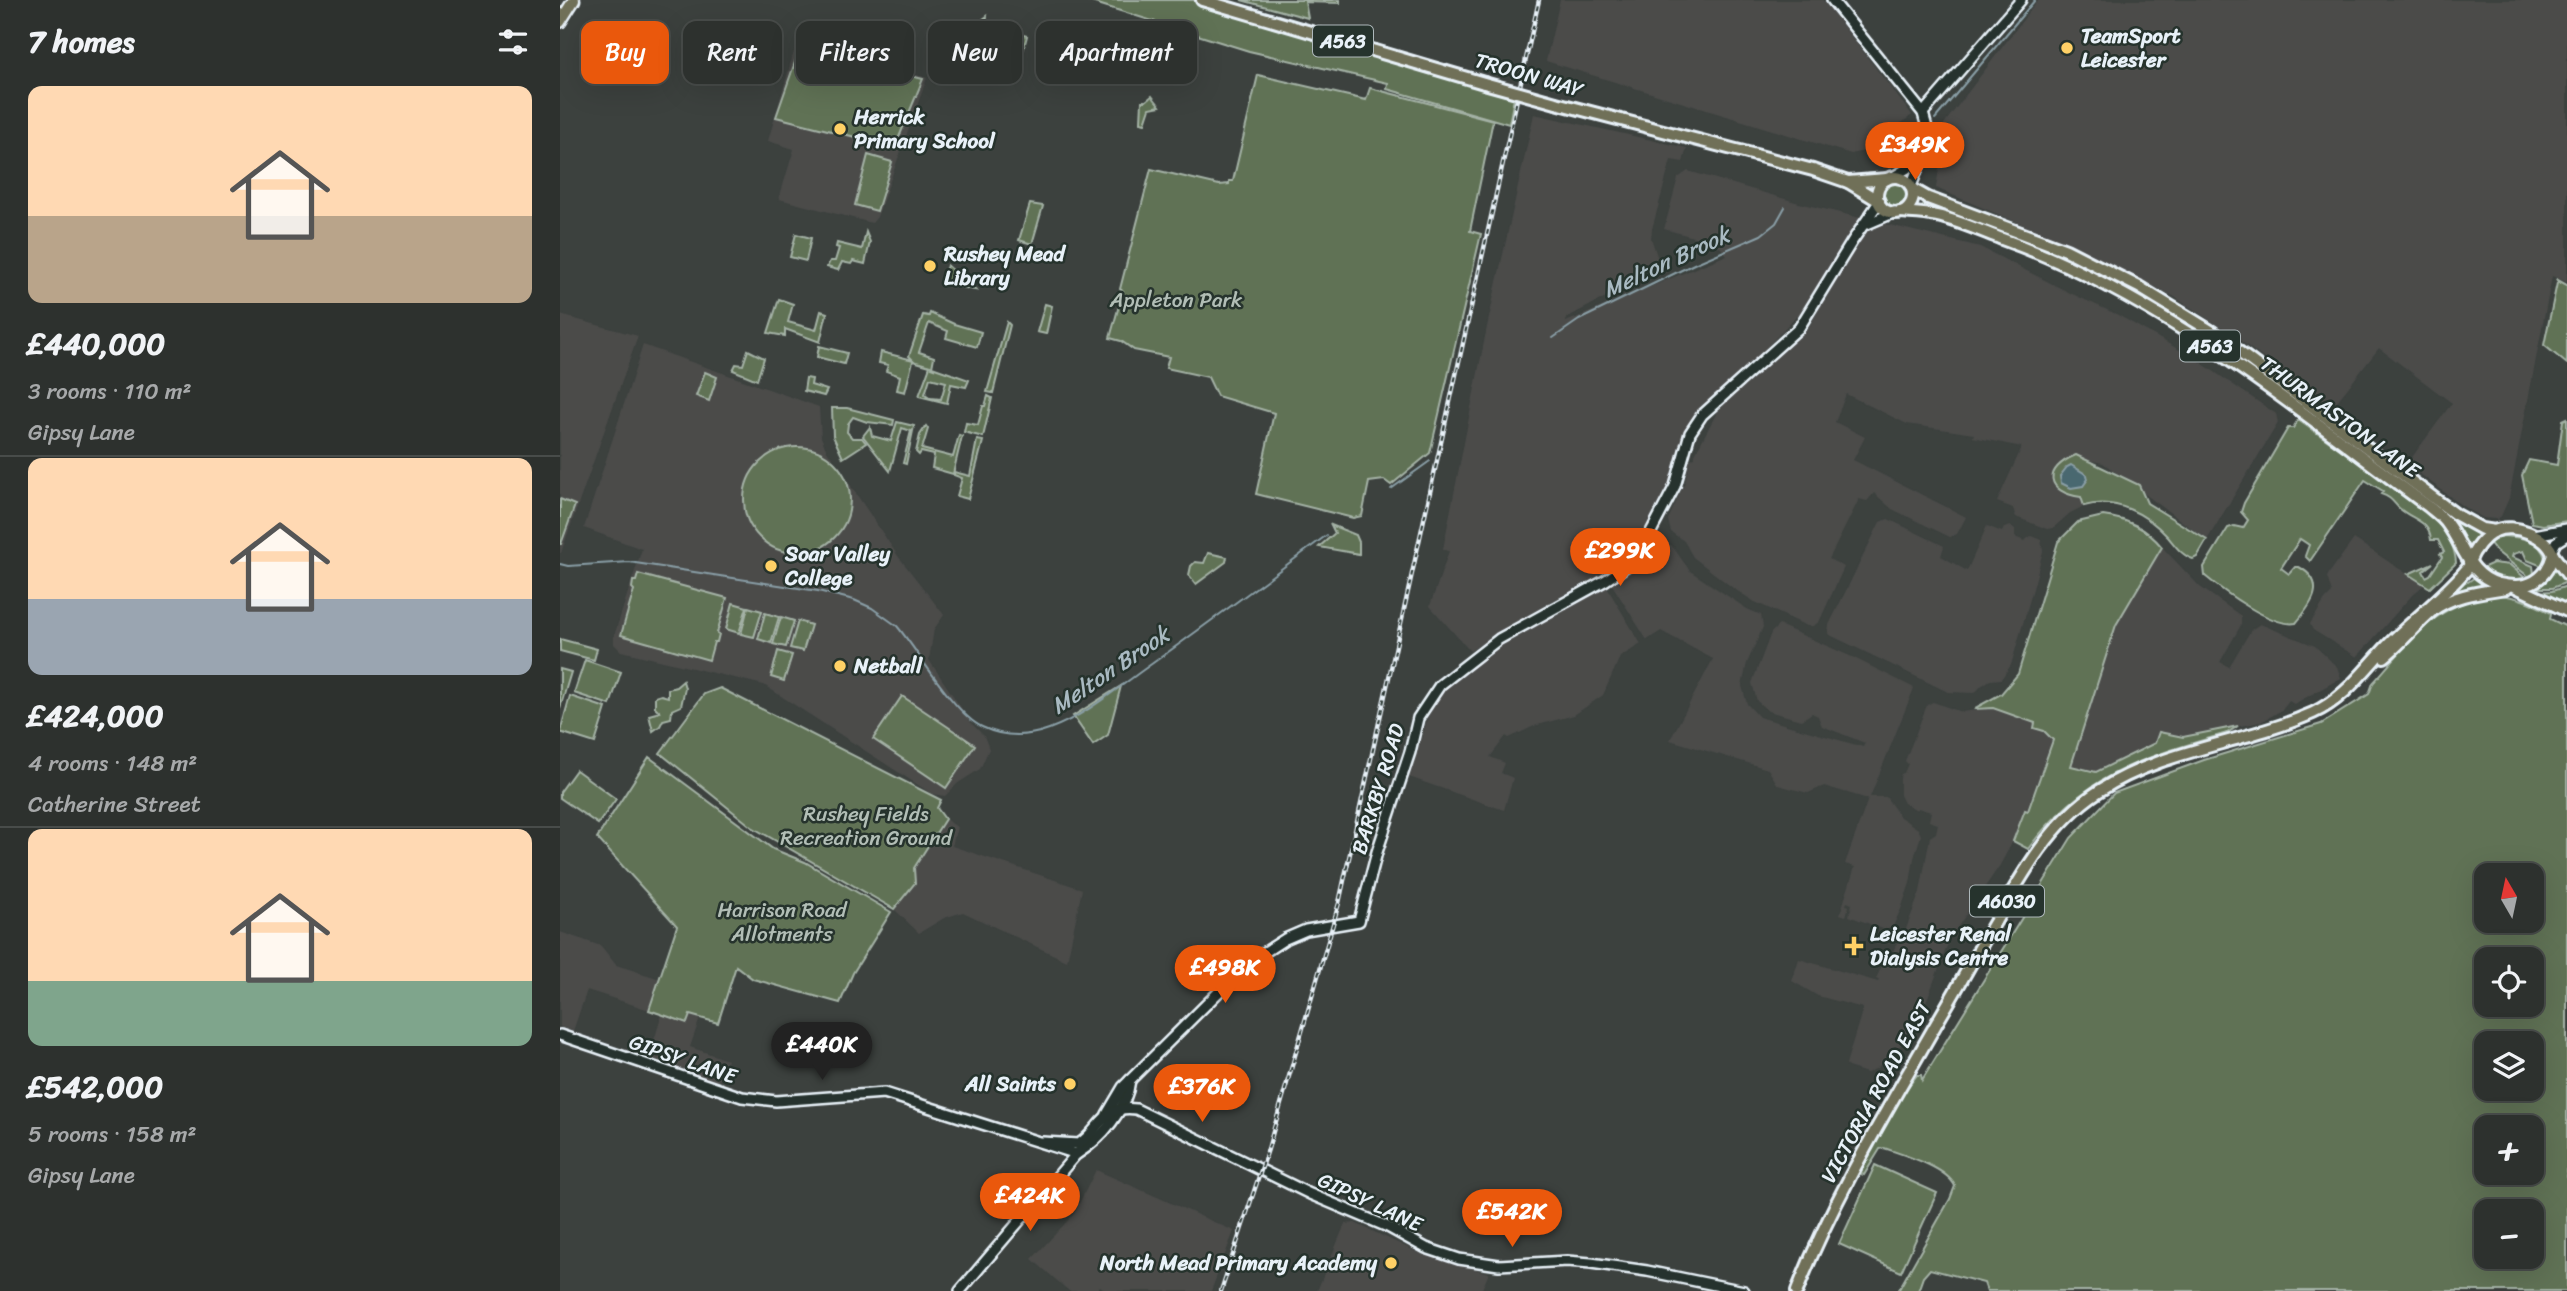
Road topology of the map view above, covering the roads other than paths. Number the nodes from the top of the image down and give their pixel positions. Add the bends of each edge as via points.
1 (574, 0) edge
2 (1202, 0) edge
3 (1832, 0) edge
4 (2021, 0) edge
5 (560, 22) edge
6 (1923, 113) junction
7 (1921, 160) junction
8 (1890, 178) junction
9 (1848, 182) junction
10 (1911, 188) junction
11 (1879, 202) junction
12 (1897, 212) junction
13 (1865, 225) junction
14 (2567, 529) edge
15 (2495, 531) junction
16 (2567, 535) edge
17 (2534, 536) junction
18 (2552, 553) junction
19 (2470, 563) junction
20 (2567, 574) edge
21 (2514, 587) junction
22 (2567, 611) edge
23 (2368, 670) junction
24 (560, 1035) edge
25 (1130, 1080) junction
26 (1128, 1091) junction
27 (1121, 1108) junction
28 (1136, 1109) junction
29 (1107, 1114) junction
30 (1083, 1141) junction
31 (1042, 1142) junction
32 (1056, 1148) junction
33 (1077, 1154) junction
34 (1062, 1171) junction
35 (960, 1291) edge
36 (1744, 1291) edge
37 (1797, 1291) edge

1 - 5 main road
2 - 9 highway, TROON WAY / A563, bridge
3 - 6 street
4 - 6 street
6 - 7 street via 1930,139
7 - 8 street
7 - 10 street
8 - 9 highway, TROON WAY / A563
8 - 10 highway via 1903,179
8 - 11 highway via 1880,186
9 - 11 highway, TROON WAY / A563
10 - 12 highway via 1912,200
10 - 15 highway, THURMASTON LANE / A563 via 2066,250 2138,287 2211,331 2455,514
11 - 12 highway
11 - 13 street, BARKBY ROAD
12 - 13 street
12 - 19 highway, THURMASTON LANE / A563 via 1940,217 2026,248 2079,270 2146,307 2221,353 2428,506 2446,522
13 - 25 street, BARKBY ROAD via 1799,328 1702,415 1690,433 1675,486 1631,563 1499,639 1440,685 1418,718 1359,921 1307,930 1265,951
14 - 17 street
15 - 17 highway, A563 via 2512,529
15 - 19 highway via 2480,544
16 - 18 street via 2556,542
17 - 18 highway, A563
18 - 20 highway, A563
18 - 21 highway via 2549,567 2538,580
19 - 21 highway, A563 via 2482,577
19 - 23 highway, VICTORIA ROAD EAST / A6030
21 - 22 highway, A563
21 - 23 highway, VICTORIA ROAD EAST / A6030 via 2446,603
23 - 37 highway, VICTORIA ROAD EAST / A6030 via 2315,712 2124,776 2065,818 2025,868 1897,1093 1831,1212
24 - 31 street, GIPSY LANE via 742,1097 776,1101 884,1093
25 - 26 street
25 - 29 street
26 - 27 street
26 - 28 street
27 - 28 street, GIPSY LANE
27 - 29 street, GIPSY LANE
27 - 33 street via 1091,1145
28 - 36 street, GIPSY LANE via 1426,1248 1459,1259 1499,1265 1591,1263
29 - 30 street, GIPSY LANE
30 - 31 street, GIPSY LANE via 1073,1145
30 - 33 street
31 - 32 street, GIPSY LANE
32 - 33 street, GIPSY LANE
32 - 34 street via 1062,1154
33 - 34 street
34 - 35 street

